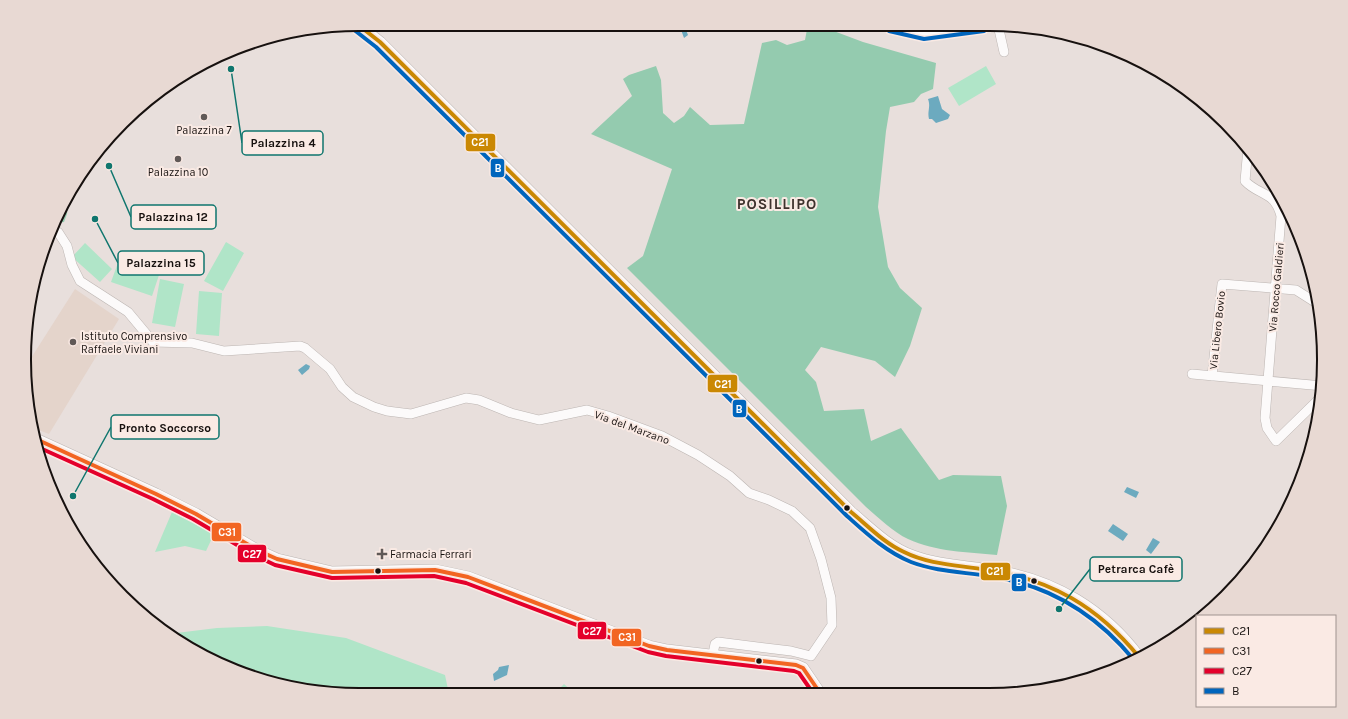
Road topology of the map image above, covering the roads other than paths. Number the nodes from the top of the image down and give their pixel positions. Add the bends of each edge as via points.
1 (366, 31) edge
2 (916, 31) edge
3 (939, 31) edge
4 (999, 32) edge
5 (1004, 52) dead end
6 (1247, 158) edge
7 (57, 232) edge
8 (1276, 288) junction
9 (1312, 299) edge
10 (1192, 374) dead end
11 (1212, 376) junction
12 (1267, 381) junction
13 (1316, 385) edge
14 (1314, 404) edge
15 (41, 441) edge
16 (1136, 653) edge
17 (713, 654) junction
18 (817, 688) edge

1 - 16 street via 380,42 851,512 887,543 912,556 934,562 1020,575 1065,593 1098,614 1127,640
2 - 3 street
4 - 5 street
6 - 8 street, Via Rocco Galdieri via 1245,181 1273,198 1280,209
7 - 17 street, Via del Marzano via 67,246 80,281 128,312 153,342 192,343 224,351 300,346 325,365 353,397 374,407 399,413 420,413 466,398 539,420 586,410 662,436 730,476 748,493 792,511 810,528 821,559 831,598 832,625 811,656 718,642 714,644
8 - 9 street via 1301,292
8 - 11 street, Via Libero Bovio via 1222,284
8 - 12 street, Via Rocco Galdieri
10 - 11 street
11 - 12 street
12 - 13 street
12 - 14 street, Via Rocco Galdieri via 1265,423 1276,441
15 - 17 street via 156,494 278,559 332,572 435,570 468,577 649,646
17 - 18 street via 796,665 803,668

